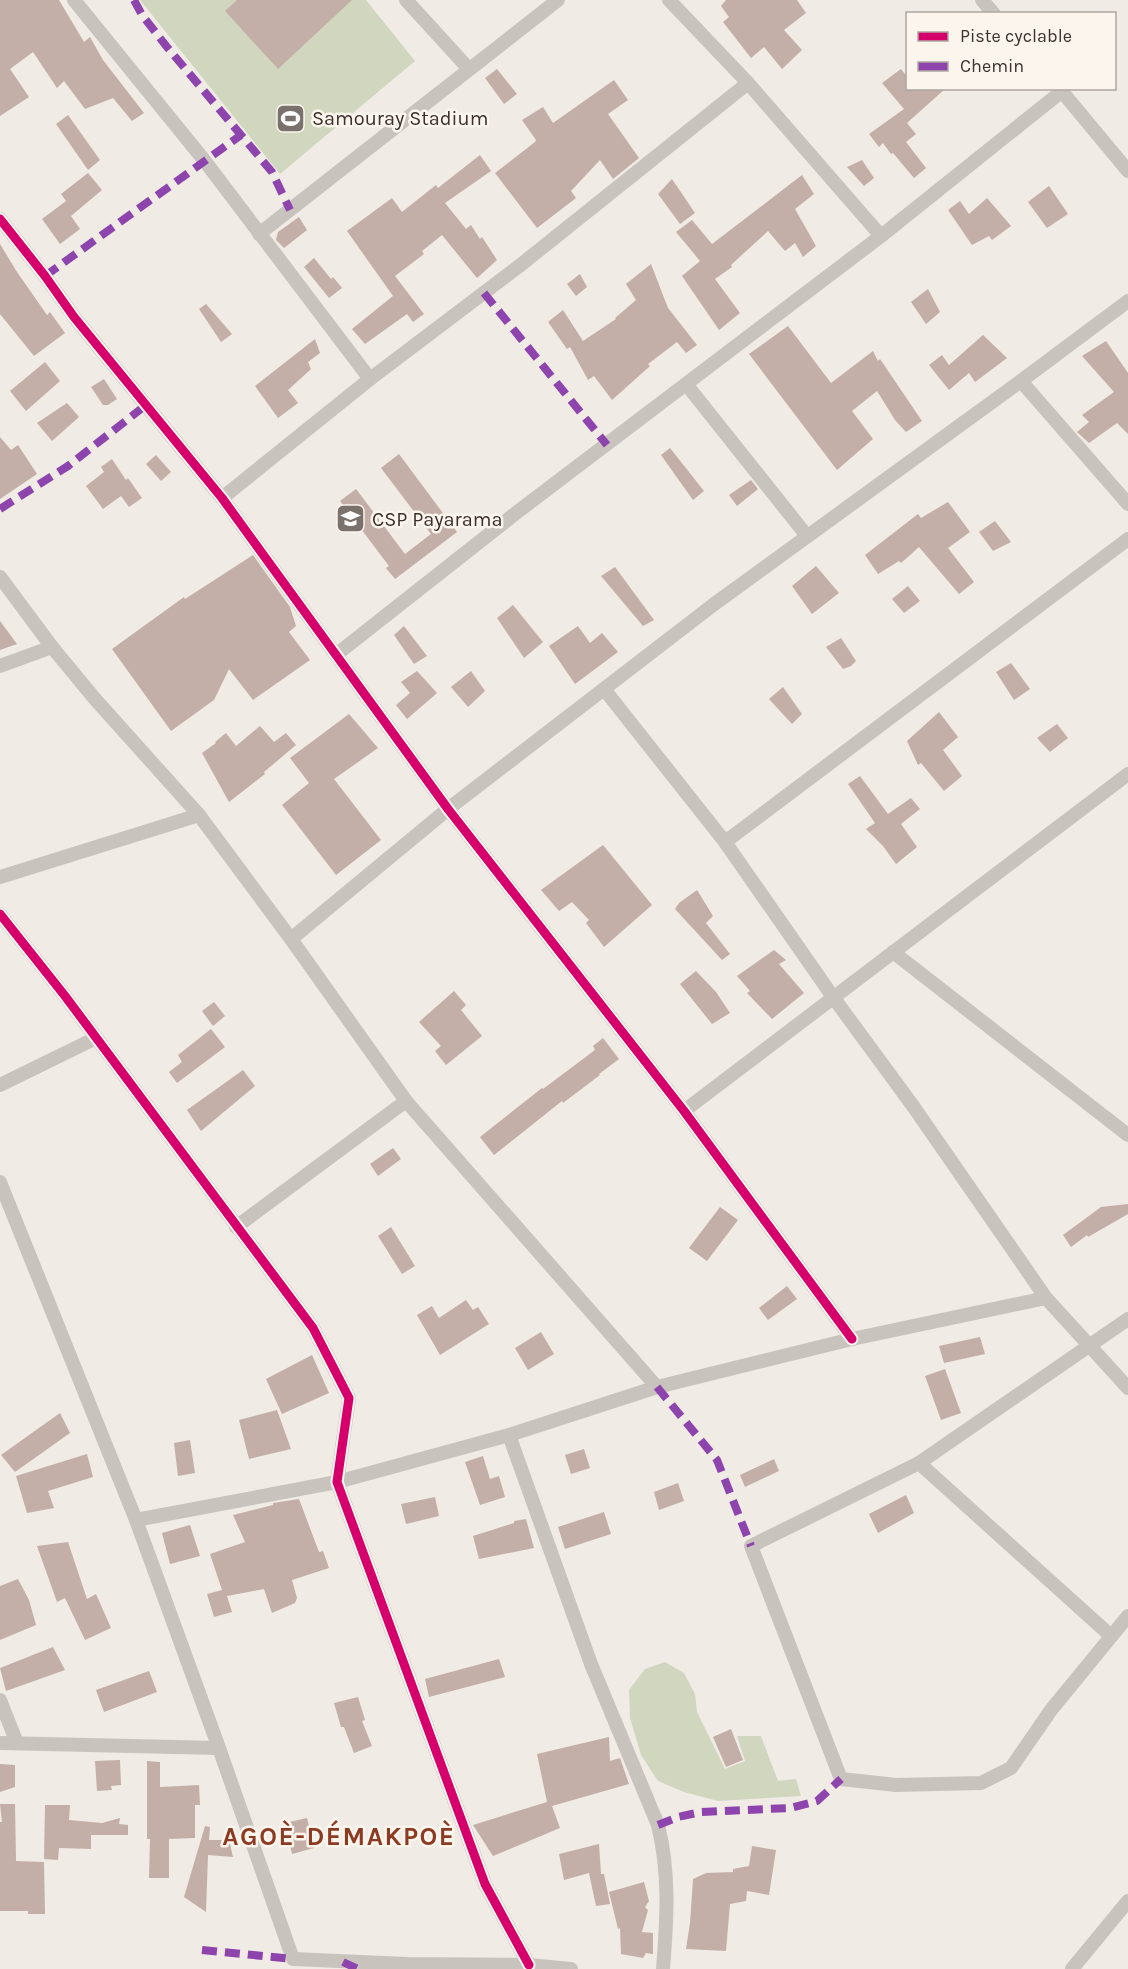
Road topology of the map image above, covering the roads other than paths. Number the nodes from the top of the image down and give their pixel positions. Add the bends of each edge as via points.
1 (74, 0) edge
2 (406, 0) edge
3 (558, 0) edge
4 (669, 0) edge
5 (982, 0) edge
6 (992, 12) edge
7 (470, 69) junction
8 (748, 82) junction
9 (1060, 90) edge
10 (1128, 171) edge
11 (0, 219) edge
12 (259, 234) junction
13 (881, 236) junction
14 (1128, 301) edge
15 (370, 379) junction
16 (1021, 381) junction
17 (686, 384) junction
18 (222, 498) junction
19 (1128, 504) edge
20 (807, 536) junction
21 (1128, 539) edge
22 (0, 577) edge
23 (52, 647) junction
24 (337, 654) junction
25 (0, 666) edge
26 (604, 689) junction
27 (1128, 774) edge
28 (448, 809) junction
29 (199, 815) junction
30 (726, 842) junction
31 (0, 877) edge
32 (0, 914) edge
33 (291, 939) junction
34 (893, 952) junction
35 (833, 997) junction
36 (96, 1038) junction
37 (0, 1085) edge
38 (406, 1101) junction
39 (684, 1111) junction
40 (1128, 1135) edge
41 (0, 1182) edge
42 (236, 1227) junction
43 (1046, 1298) junction
44 (1128, 1319) edge
45 (852, 1339) junction
46 (1090, 1346) junction
47 (657, 1387) junction
48 (1128, 1388) edge
49 (509, 1435) junction
50 (919, 1463) junction
51 (337, 1482) junction
52 (136, 1520) junction
53 (1128, 1616) edge
54 (1111, 1636) junction
55 (0, 1700) edge
56 (0, 1743) edge
57 (17, 1743) junction
58 (219, 1748) junction
59 (1128, 1901) edge
60 (529, 1965) junction
61 (571, 1969) edge
62 (663, 1969) edge
63 (1072, 1969) edge

1 - 12 street
2 - 7 street
3 - 7 street
4 - 8 street
5 - 6 street
7 - 12 street
8 - 13 street
8 - 15 street via 518,267
9 - 10 street
9 - 13 street
11 - 18 street via 74,317
12 - 15 street
13 - 17 street
14 - 16 street
15 - 18 street
16 - 19 street
16 - 20 street
17 - 20 street
17 - 24 street
18 - 24 street
20 - 26 street
21 - 30 street
22 - 23 street
23 - 25 street
23 - 29 street
24 - 28 street
26 - 28 street
26 - 30 street
27 - 34 street
28 - 33 street
28 - 39 street
29 - 31 street
29 - 33 street
30 - 35 street
32 - 36 street
33 - 38 street
34 - 35 street
34 - 40 street
35 - 39 street
35 - 43 street
36 - 37 street
36 - 42 street
38 - 42 street
38 - 47 street
39 - 45 street
41 - 52 street
42 - 51 street via 313,1328 349,1398
43 - 45 street
43 - 46 street
44 - 46 street
45 - 47 street
46 - 48 street
46 - 50 street
47 - 49 street
49 - 51 street
49 - 62 street via 591,1664 658,1825 665,1851 668,1910
50 - 54 street
50 - 54 street via 751,1546 841,1779 896,1785 981,1783 1011,1768 1051,1710
51 - 52 street
51 - 60 street via 485,1884
52 - 58 street
53 - 54 street
55 - 57 street
56 - 57 street
57 - 58 street
58 - 60 street via 293,1959
59 - 63 street
60 - 61 street

